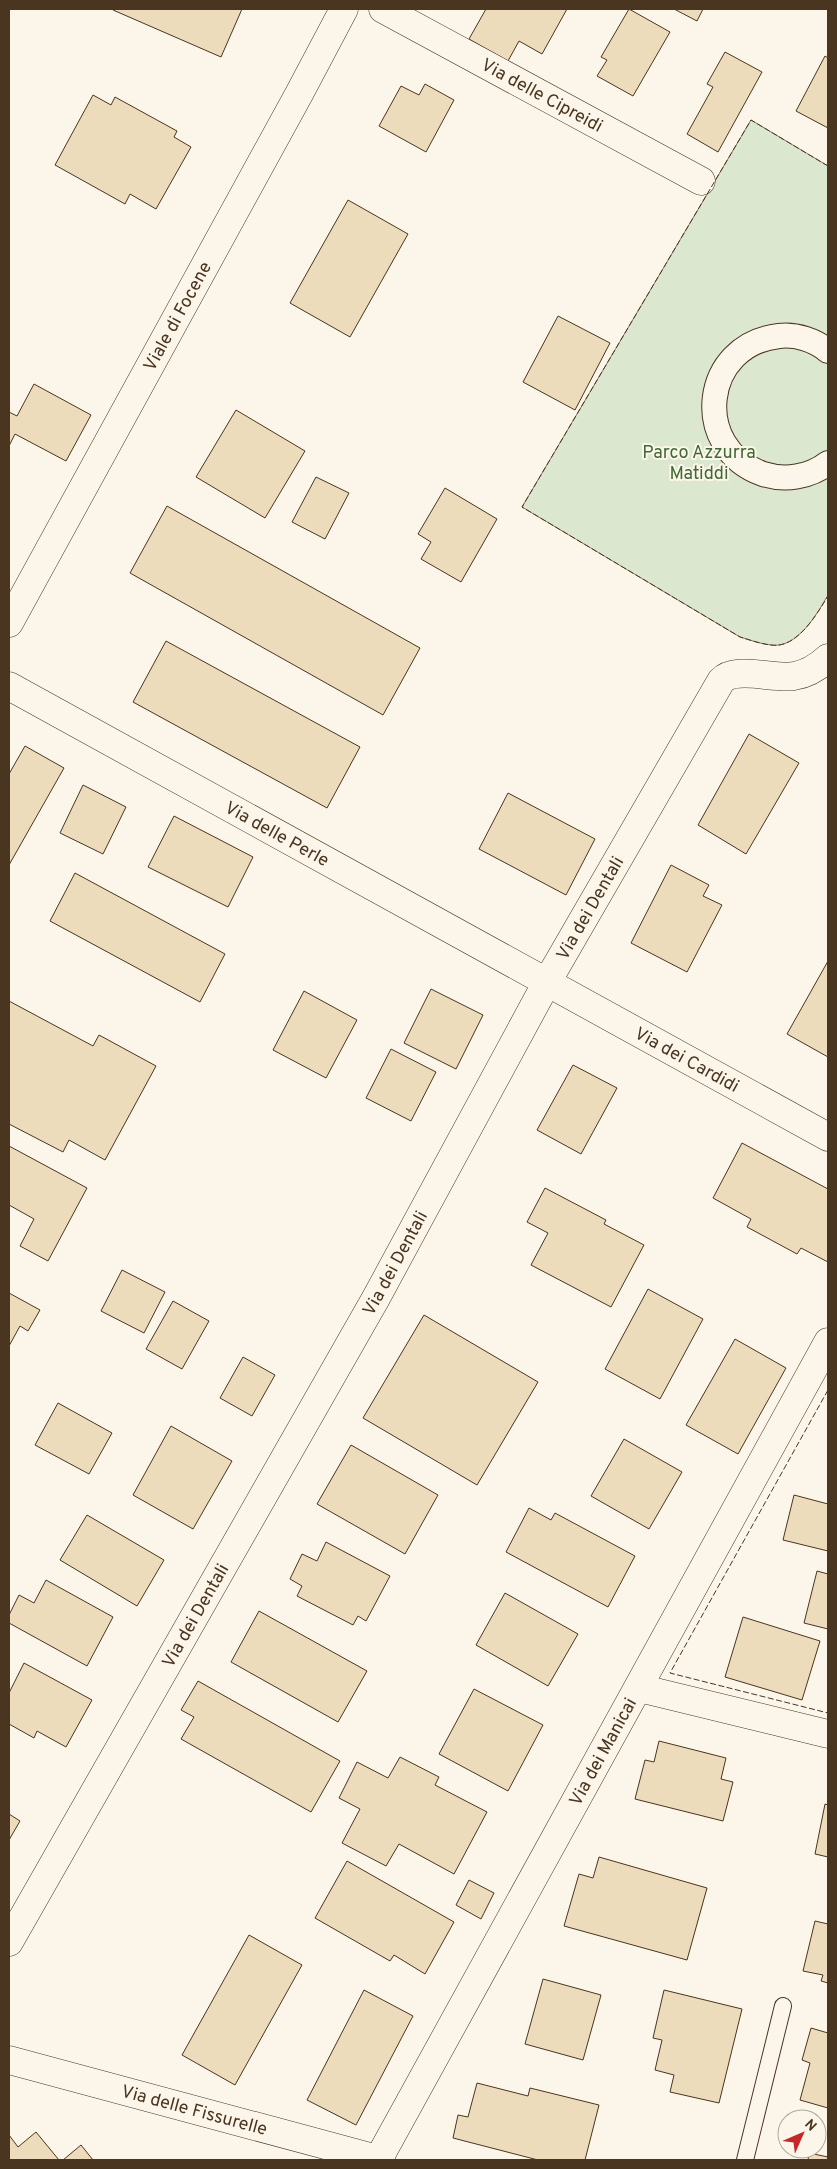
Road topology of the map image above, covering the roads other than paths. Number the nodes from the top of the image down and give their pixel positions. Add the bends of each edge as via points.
1 (344, 9) edge
2 (383, 9) edge
3 (701, 181) dead end
4 (828, 351) edge
5 (828, 463) edge
6 (9, 623) edge
7 (828, 658) edge
8 (9, 686) edge
9 (547, 982) junction
10 (828, 1137) edge
11 (828, 1342) edge
12 (639, 1688) junction
13 (828, 1734) edge
14 (9, 1942) edge
15 (783, 2006) dead end
16 (9, 2060) edge
17 (379, 2160) edge
18 (745, 2160) edge

1 - 6 street, Viale di Focene
2 - 3 street, Via delle Cipreidi
4 - 5 street via 805,338 786,335 767,337 749,345 734,356 723,371 716,389 714,408 716,427 724,445 752,470 790,478 808,474
7 - 9 street, Via dei Dentali via 816,670 793,677 739,673 724,677
8 - 9 street, Via delle Perle
9 - 10 street, Via dei Cardidi
9 - 14 street, Via dei Dentali via 376,1298
11 - 12 street, Via dei Manicai
12 - 13 street
12 - 17 street, Via dei Manicai
15 - 18 lane
16 - 17 street, Via delle Fissurelle

